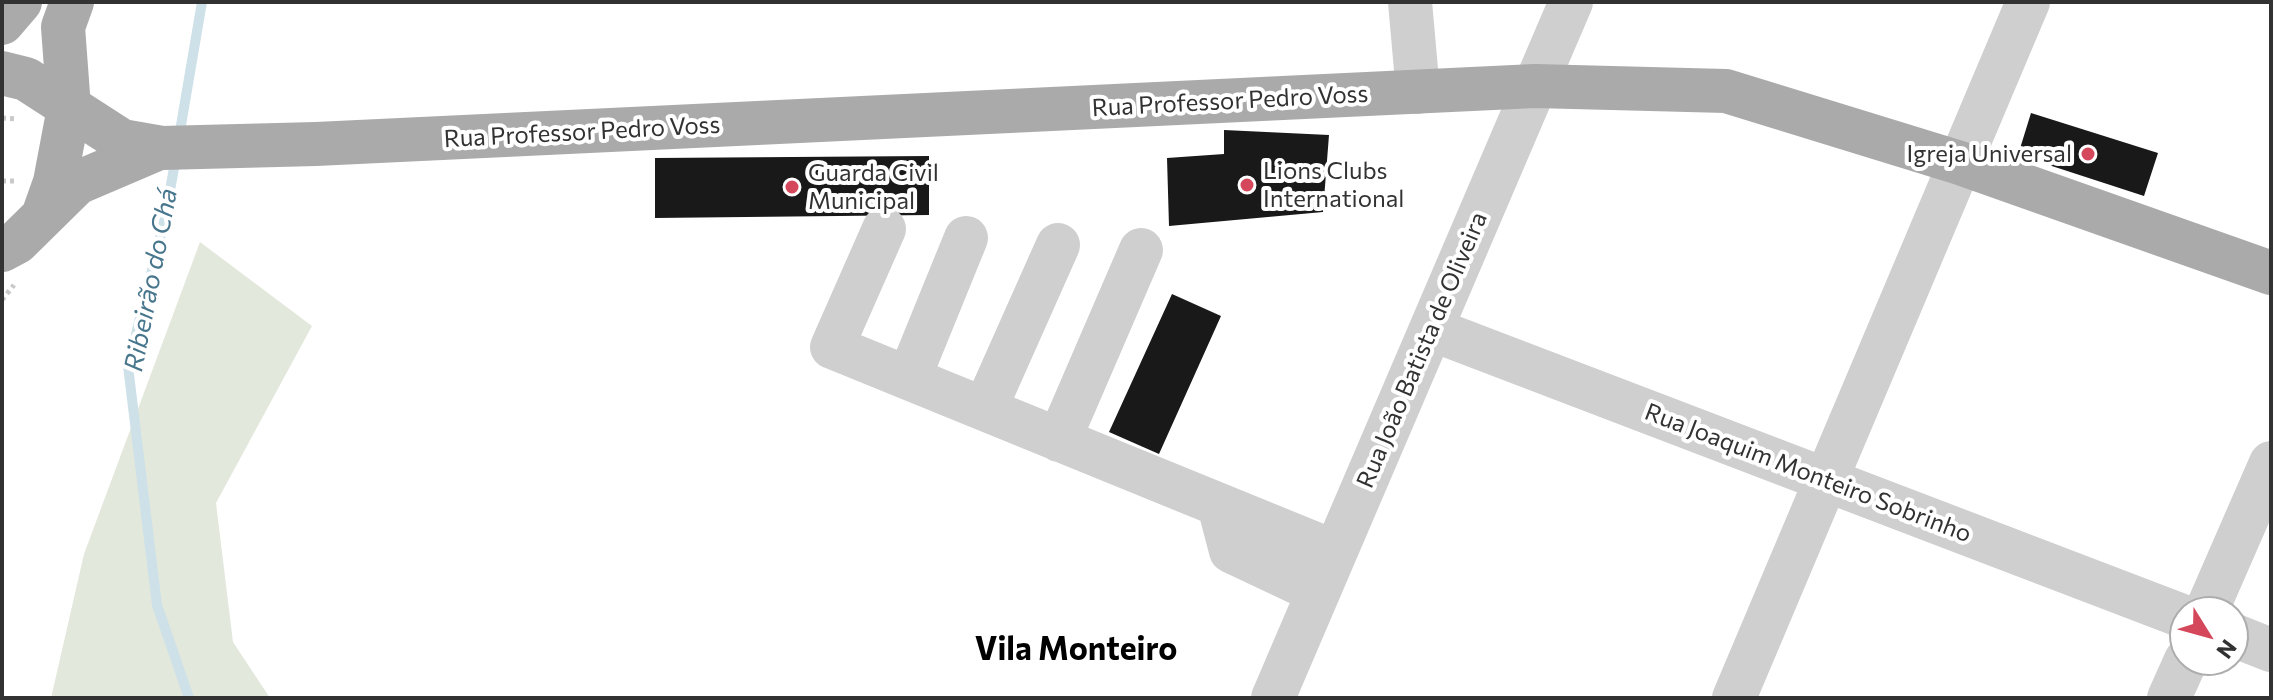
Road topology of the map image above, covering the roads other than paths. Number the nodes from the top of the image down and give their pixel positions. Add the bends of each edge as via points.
1 (20, 2) edge
2 (72, 2) edge
3 (1410, 2) edge
4 (1571, 2) edge
5 (2028, 2) edge
6 (2, 23) edge
7 (2, 73) edge
8 (1535, 86) junction
9 (1418, 92) junction
10 (69, 108) junction
11 (160, 148) junction
12 (1960, 163) junction
13 (884, 229) dead end
14 (966, 238) dead end
15 (16, 241) edge
16 (1058, 245) dead end
17 (1141, 250) dead end
18 (2271, 273) edge
19 (1431, 329) junction
20 (909, 378) junction
21 (985, 409) junction
22 (1059, 440) junction
23 (2271, 463) edge
24 (1826, 480) junction
25 (1219, 505) junction
26 (1335, 552) junction
27 (1318, 592) junction
28 (2213, 596) edge
29 (2169, 611) edge
30 (2249, 641) edge
31 (2271, 650) edge
32 (2179, 676) edge
33 (1273, 698) edge
34 (1734, 698) edge
35 (2169, 698) edge

1 - 6 main road
2 - 10 main road via 63,27
3 - 9 street
4 - 8 street, Rua João Batista de Oliveira
5 - 12 street
7 - 10 main road via 26,79
8 - 9 main road, Rua Professor Pedro Voss
8 - 12 main road, Rua Professor Pedro Voss via 1726,91
8 - 19 street, Rua João Batista de Oliveira
9 - 11 main road, Rua Professor Pedro Voss
10 - 11 main road via 122,141
10 - 15 main road via 58,170
11 - 15 main road via 77,183
12 - 18 main road, Rua Professor Pedro Voss
12 - 24 street
13 - 20 street via 832,347
14 - 20 street
16 - 21 street
17 - 22 street
19 - 24 street, Rua Joaquim Monteiro Sobrinho
19 - 26 street, Rua João Batista de Oliveira
20 - 21 street
21 - 22 street
22 - 25 street
23 - 28 street
24 - 29 street, Rua Joaquim Monteiro Sobrinho
24 - 34 street
25 - 26 street
25 - 27 street via 1231,551
26 - 27 street, Rua João Batista de Oliveira
27 - 33 street, Rua João Batista de Oliveira
30 - 31 street
32 - 35 street

